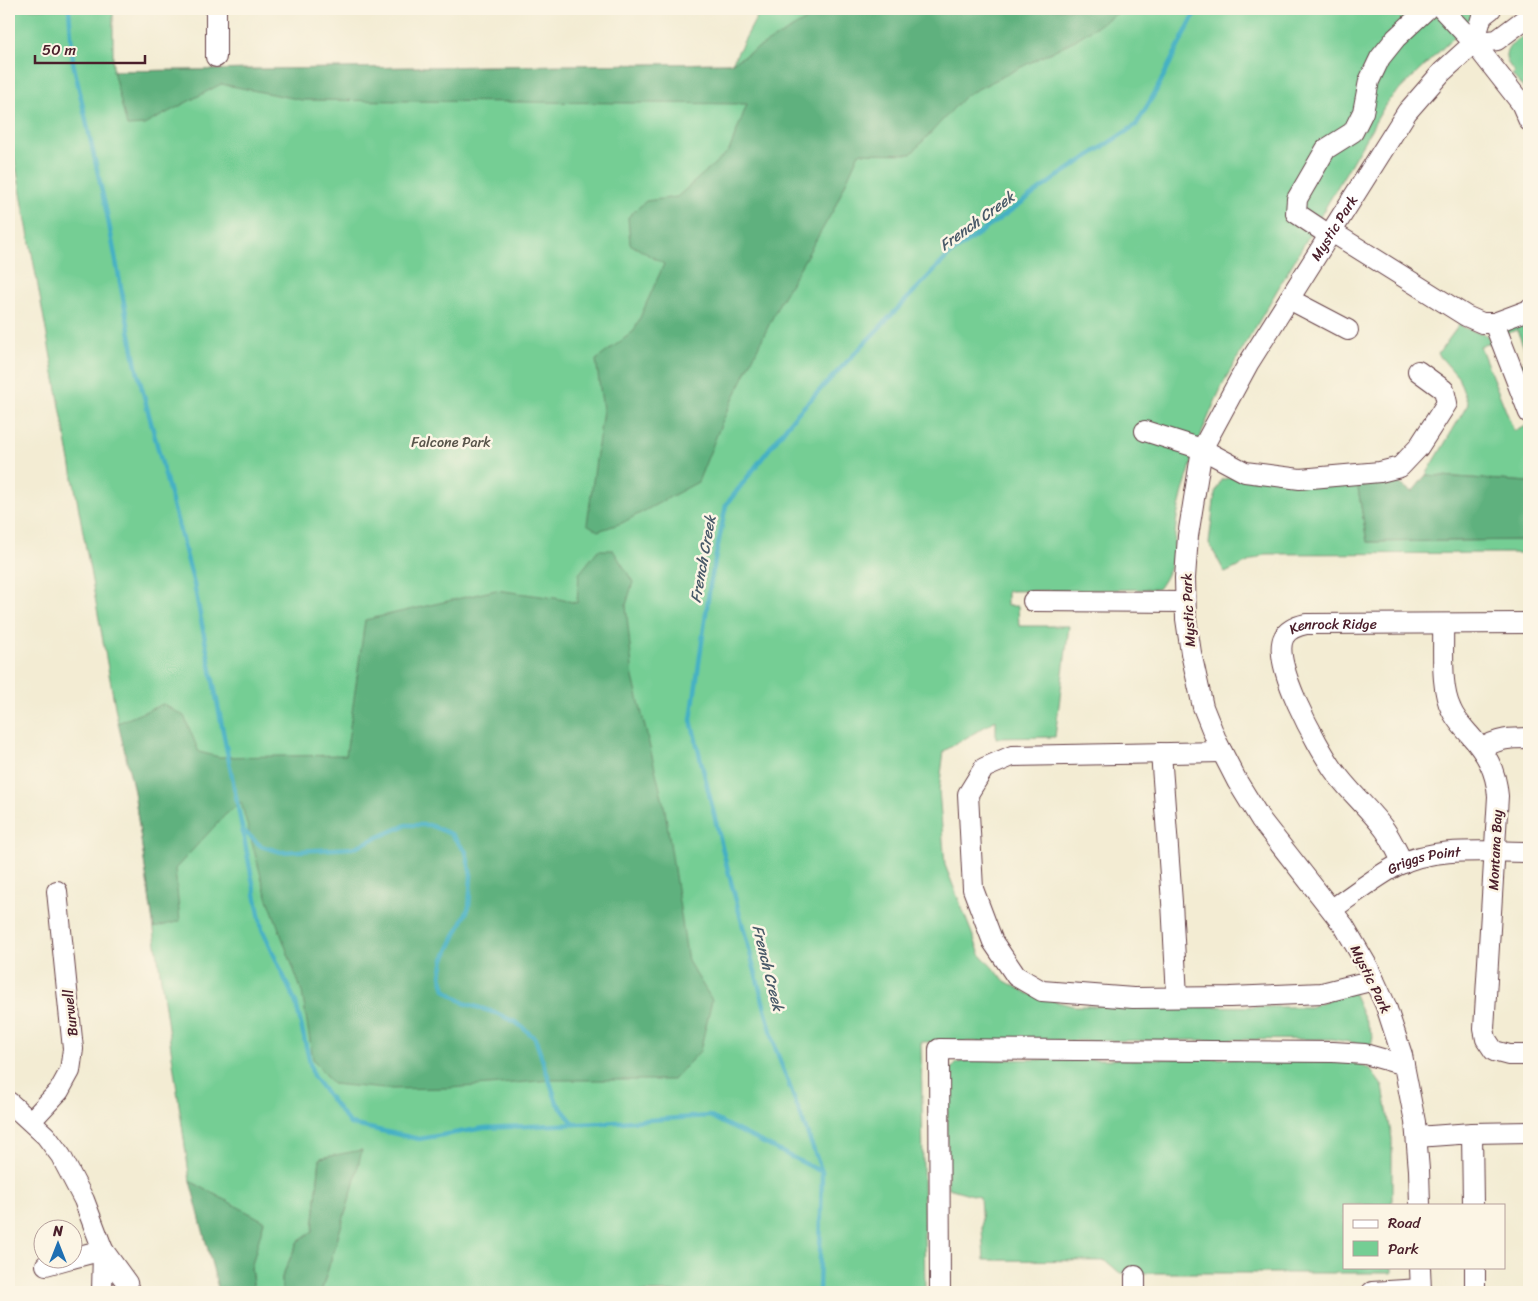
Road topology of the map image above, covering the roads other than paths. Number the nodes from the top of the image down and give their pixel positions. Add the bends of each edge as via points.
1 (216, 9) edge
2 (1427, 9) edge
3 (1442, 9) edge
4 (1491, 9) edge
5 (1529, 16) edge
6 (1474, 43) junction
7 (216, 57) dead end
8 (1529, 121) edge
9 (1331, 234) junction
10 (1289, 299) junction
11 (1529, 310) edge
12 (1494, 323) junction
13 (1348, 330) dead end
14 (1418, 371) dead end
15 (1529, 413) edge
16 (1145, 432) dead end
17 (1202, 449) junction
18 (1033, 601) dead end
19 (1185, 602) junction
20 (1529, 623) edge
21 (1443, 624) junction
22 (1529, 738) edge
23 (1482, 749) junction
24 (1222, 752) junction
25 (1161, 753) junction
26 (1495, 852) junction
27 (1529, 852) edge
28 (1404, 863) junction
29 (57, 891) dead end
30 (1332, 909) junction
31 (1374, 980) junction
32 (1177, 997) junction
33 (1529, 1055) edge
34 (1404, 1066) junction
35 (9, 1102) edge
36 (31, 1121) junction
37 (1529, 1132) edge
38 (1472, 1133) junction
39 (1417, 1137) junction
40 (1420, 1204) edge
41 (1474, 1204) edge
42 (103, 1250) junction
43 (82, 1255) edge
44 (1420, 1268) edge
45 (1475, 1268) edge
46 (1421, 1291) edge
47 (102, 1292) edge
48 (129, 1292) edge
49 (940, 1292) edge
50 (1372, 1292) edge
51 (1475, 1292) edge

1 - 7 street
2 - 9 street via 1380,58 1368,81 1363,112 1353,132 1326,149 1297,199 1296,213
3 - 6 street
4 - 6 street via 1482,16
5 - 6 street via 1497,40
6 - 8 street via 1520,103
6 - 9 street, Mystic Park via 1442,72 1407,112
9 - 10 street, Mystic Park
9 - 12 street via 1466,316 1482,323
10 - 13 street
10 - 17 street, Mystic Park via 1248,364
11 - 12 street
12 - 15 street
14 - 17 street via 1444,390 1446,403 1418,448 1400,467 1380,472 1300,479 1245,472
16 - 17 street
17 - 19 street, Mystic Park via 1188,536
18 - 19 street
19 - 24 street, Mystic Park via 1190,653 1203,707
20 - 21 street, Kenrock Ridge
21 - 23 street, Montana Bay via 1445,682 1450,708 1456,720
21 - 28 street, Kenrock Ridge via 1306,624 1284,636 1280,651 1295,699 1314,740 1334,770 1384,829
22 - 23 street via 1501,740
23 - 26 street, Montana Bay via 1492,764 1497,782
24 - 25 street
24 - 30 street, Mystic Park via 1261,820
25 - 32 street
25 - 32 street via 1012,756 984,768 968,794 973,889 993,942 1016,976 1042,991 1133,998
26 - 27 street, Griggs Point
26 - 28 street, Griggs Point via 1452,852
26 - 33 street, Montana Bay via 1484,1029 1494,1052
28 - 30 street, Griggs Point
29 - 36 street, Burwell via 73,1049 70,1071 59,1091
30 - 31 street, Mystic Park
31 - 32 street via 1322,993
31 - 34 street, Mystic Park via 1386,1006
34 - 39 street, Mystic Park
34 - 49 street via 1365,1054 1333,1052 939,1049
35 - 36 street
36 - 42 street via 46,1136 74,1177
37 - 38 street
38 - 39 street
38 - 41 street
39 - 40 street, Mystic Park
42 - 43 street
42 - 47 street
42 - 48 street via 127,1283
44 - 46 street
45 - 51 street
46 - 50 street

